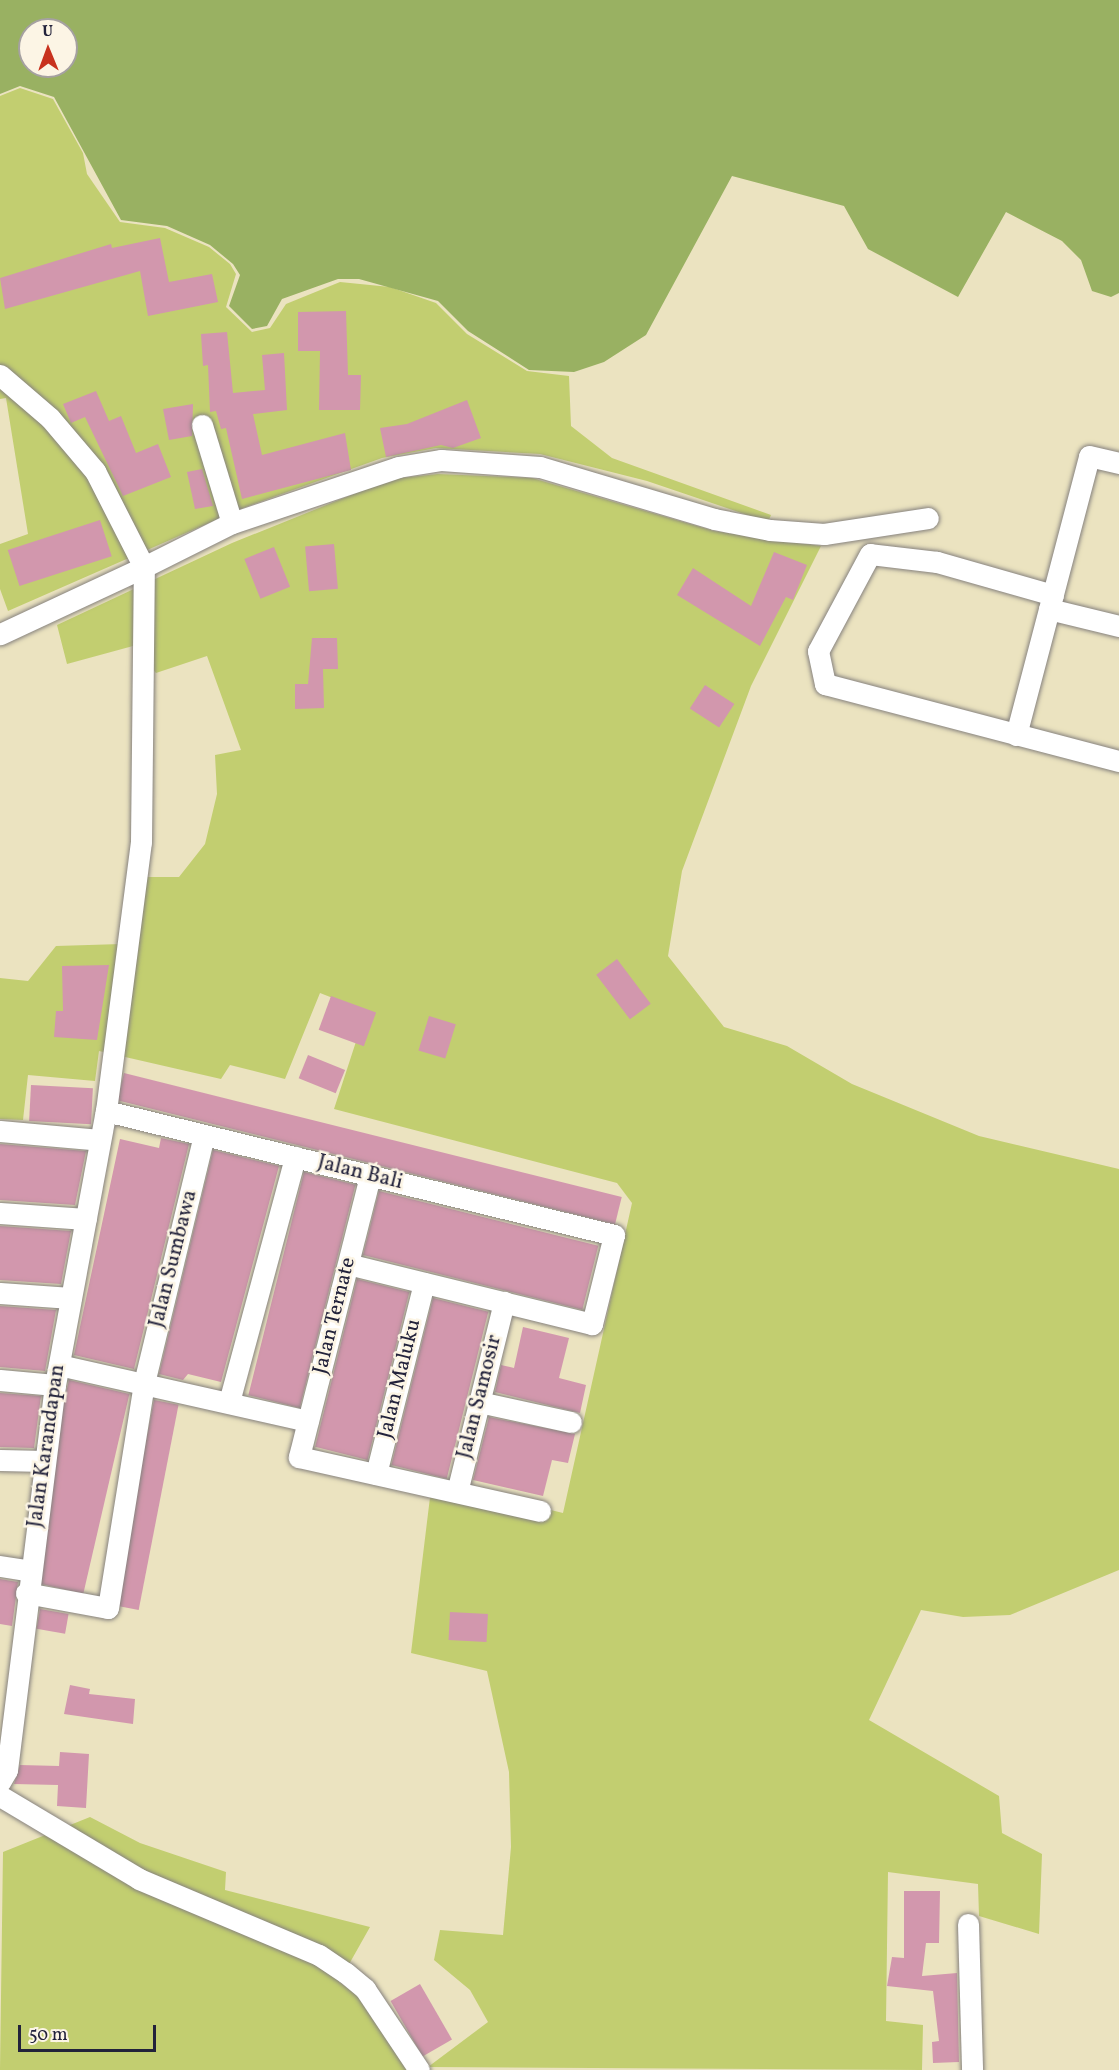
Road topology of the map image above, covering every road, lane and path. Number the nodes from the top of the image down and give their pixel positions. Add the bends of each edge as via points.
1 (0, 375) edge
2 (202, 425) dead end
3 (1119, 463) edge
4 (928, 518) dead end
5 (232, 523) junction
6 (144, 567) junction
7 (1051, 602) junction
8 (1119, 626) edge
9 (0, 634) edge
10 (1016, 735) junction
11 (1119, 761) edge
12 (106, 1111) junction
13 (0, 1131) edge
14 (204, 1135) junction
15 (100, 1140) junction
16 (295, 1157) junction
17 (370, 1176) junction
18 (0, 1213) edge
19 (86, 1219) junction
20 (348, 1264) junction
21 (424, 1283) junction
22 (0, 1293) edge
23 (71, 1298) junction
24 (504, 1302) junction
25 (57, 1375) junction
26 (0, 1380) edge
27 (144, 1383) junction
28 (229, 1402) junction
29 (479, 1402) junction
30 (308, 1421) junction
31 (571, 1422) dead end
32 (0, 1460) edge
33 (45, 1461) junction
34 (376, 1474) junction
35 (456, 1492) junction
36 (540, 1511) dead end
37 (0, 1566) edge
38 (30, 1571) junction
39 (26, 1593) junction
40 (0, 1782) edge
41 (0, 1796) edge
42 (968, 1924) dead end
43 (419, 2070) edge
44 (972, 2070) edge

1 - 6 street via 50,418 95,471
2 - 5 street
3 - 7 street via 1089,456
4 - 5 street via 824,534 770,530 714,519 540,467 441,460 398,467
5 - 6 street
6 - 9 street
6 - 12 street, Jalan Karandapan via 141,842
7 - 8 street
7 - 10 street
7 - 10 street via 937,562 874,552 862,559 818,651 825,684 834,688
10 - 11 street
12 - 14 street, Jalan Bali
12 - 15 street, Jalan Karandapan
13 - 15 street
14 - 16 street, Jalan Bali
14 - 27 street, Jalan Sumbawa
15 - 19 street, Jalan Karandapan
16 - 17 street, Jalan Bali
16 - 28 street
17 - 20 street, Jalan Ternate
17 - 24 street, Jalan Bali via 614,1235 592,1324
18 - 19 street
19 - 23 street, Jalan Karandapan
20 - 21 street
20 - 30 street, Jalan Ternate
21 - 24 street
21 - 34 street, Jalan Maluku
22 - 23 street
23 - 25 street, Jalan Karandapan
24 - 29 street, Jalan Samosir
25 - 26 street
25 - 27 street
25 - 33 street, Jalan Karandapan
27 - 28 street
27 - 39 street, Jalan Sumbawa via 108,1608
28 - 30 street
29 - 31 street
29 - 35 street, Jalan Samosir
30 - 34 street, Jalan Ternate via 299,1457
32 - 33 street
33 - 38 street, Jalan Karandapan
34 - 35 street
35 - 36 street
37 - 38 street
38 - 39 street, Jalan Karandapan
39 - 40 street, Jalan Karandapan via 7,1770
41 - 43 street via 139,1879 319,1955 365,1989
42 - 44 street

